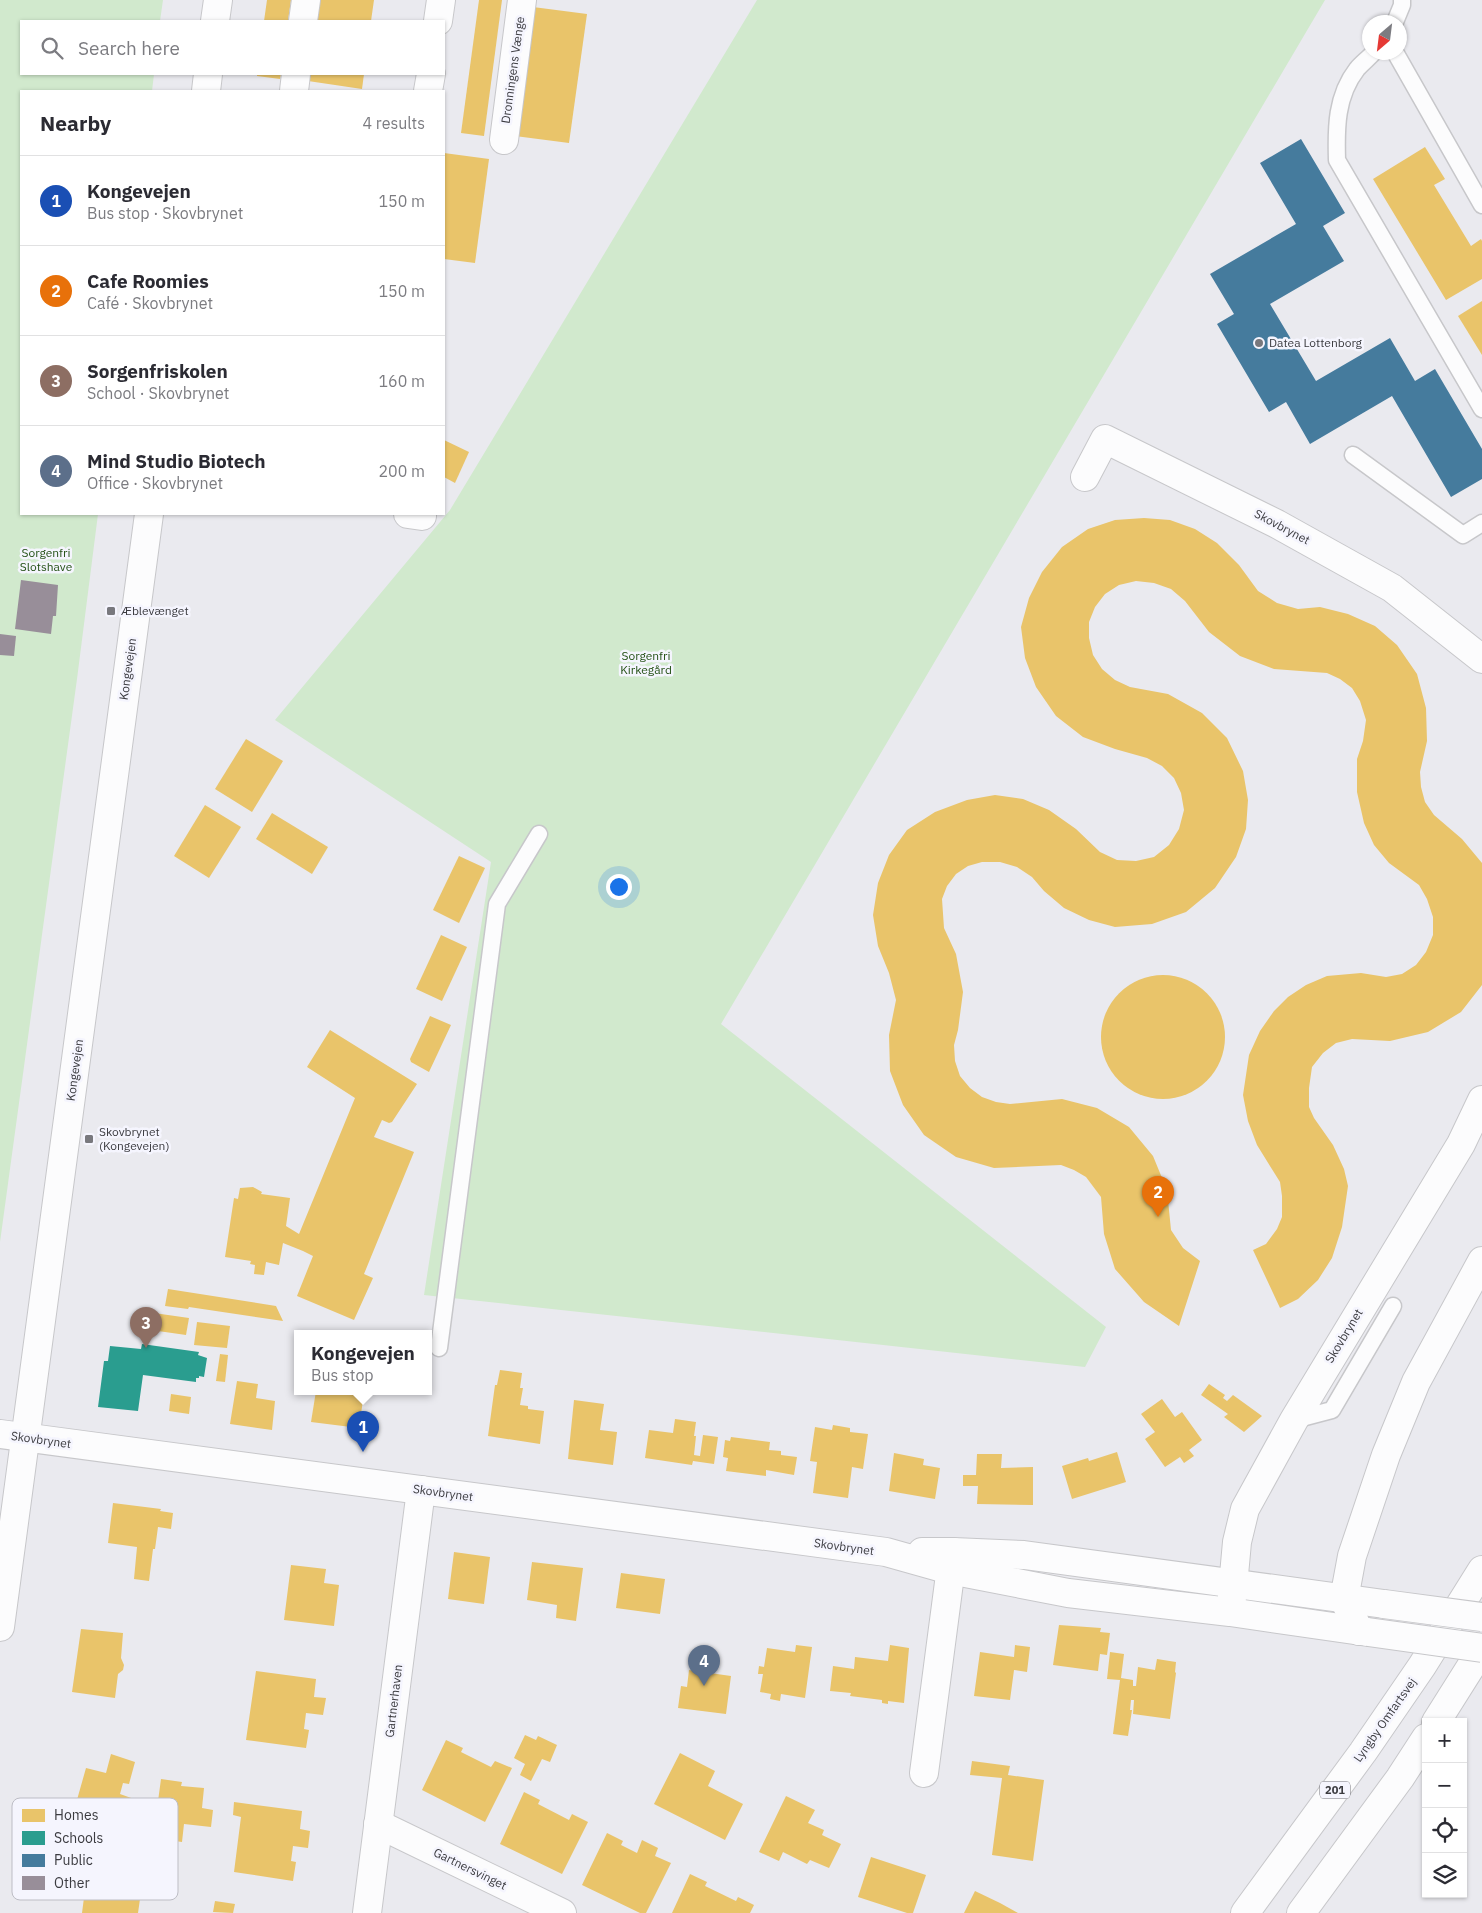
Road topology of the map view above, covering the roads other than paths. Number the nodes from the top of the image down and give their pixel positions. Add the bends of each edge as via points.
1 (218, 0) edge
2 (306, 0) edge
3 (441, 0) edge
4 (522, 0) edge
5 (1402, 0) edge
6 (1398, 15) edge
7 (215, 20) edge
8 (303, 20) edge
9 (438, 20) edge
10 (1366, 60) edge
11 (1400, 60) edge
12 (208, 75) edge
13 (296, 75) edge
14 (431, 75) edge
15 (206, 90) edge
16 (294, 90) edge
17 (428, 90) edge
18 (504, 140) dead end
19 (1482, 206) edge
20 (1482, 409) edge
21 (1353, 455) dead end
22 (1085, 477) dead end
23 (149, 515) edge
24 (1482, 523) edge
25 (1482, 659) edge
26 (539, 834) dead end
27 (1482, 1100) edge
28 (1482, 1261) edge
29 (1393, 1306) dead end
30 (439, 1348) dead end
31 (1294, 1420) junction
32 (13, 1436) edge
33 (421, 1490) junction
34 (951, 1561) junction
35 (1482, 1570) edge
36 (1234, 1584) junction
37 (1344, 1599) junction
38 (1230, 1612) junction
39 (1482, 1617) edge
40 (0, 1627) edge
41 (1363, 1632) junction
42 (1482, 1649) edge
43 (1439, 1718) edge
44 (1422, 1744) edge
45 (924, 1773) dead end
46 (378, 1824) junction
47 (367, 1913) edge
48 (562, 1913) edge
49 (1245, 1913) edge
50 (1301, 1913) edge

1 - 7 main road
2 - 8 main road
3 - 9 main road
4 - 18 main road, Dronningens Vænge
5 - 6 lane
10 - 20 lane via 1342,96 1336,127 1337,160
11 - 19 lane
12 - 15 main road
13 - 16 main road
14 - 17 main road
21 - 24 lane via 1463,535
22 - 25 main road, Skovbrynet via 1105,439 1277,524 1392,588
23 - 32 main road, Kongevejen
26 - 30 lane via 497,904
27 - 31 main road, Skovbrynet via 1461,1144
28 - 37 main road via 1416,1382 1386,1454 1352,1556
29 - 31 lane via 1332,1410
31 - 36 main road, Skovbrynet via 1245,1508 1237,1542
32 - 33 main road, Skovbrynet
32 - 40 main road, Kongevejen
33 - 34 main road, Skovbrynet
33 - 46 main road, Gartnerhaven
34 - 36 main road, Skovbrynet via 1024,1555
34 - 38 main road, Skovbrynet via 1068,1592
34 - 45 main road
35 - 49 main road, Lyngby Omfartsvej / 201 via 1363,1752
36 - 37 main road, Skovbrynet
36 - 38 main road, Skovbrynet
37 - 39 main road, Skovbrynet, bridge
37 - 41 main road
38 - 41 main road, Skovbrynet
41 - 42 main road, Skovbrynet, bridge
42 - 43 main road
44 - 50 main road
46 - 47 main road, Gartnerhaven
46 - 48 main road, Gartnersvinget

